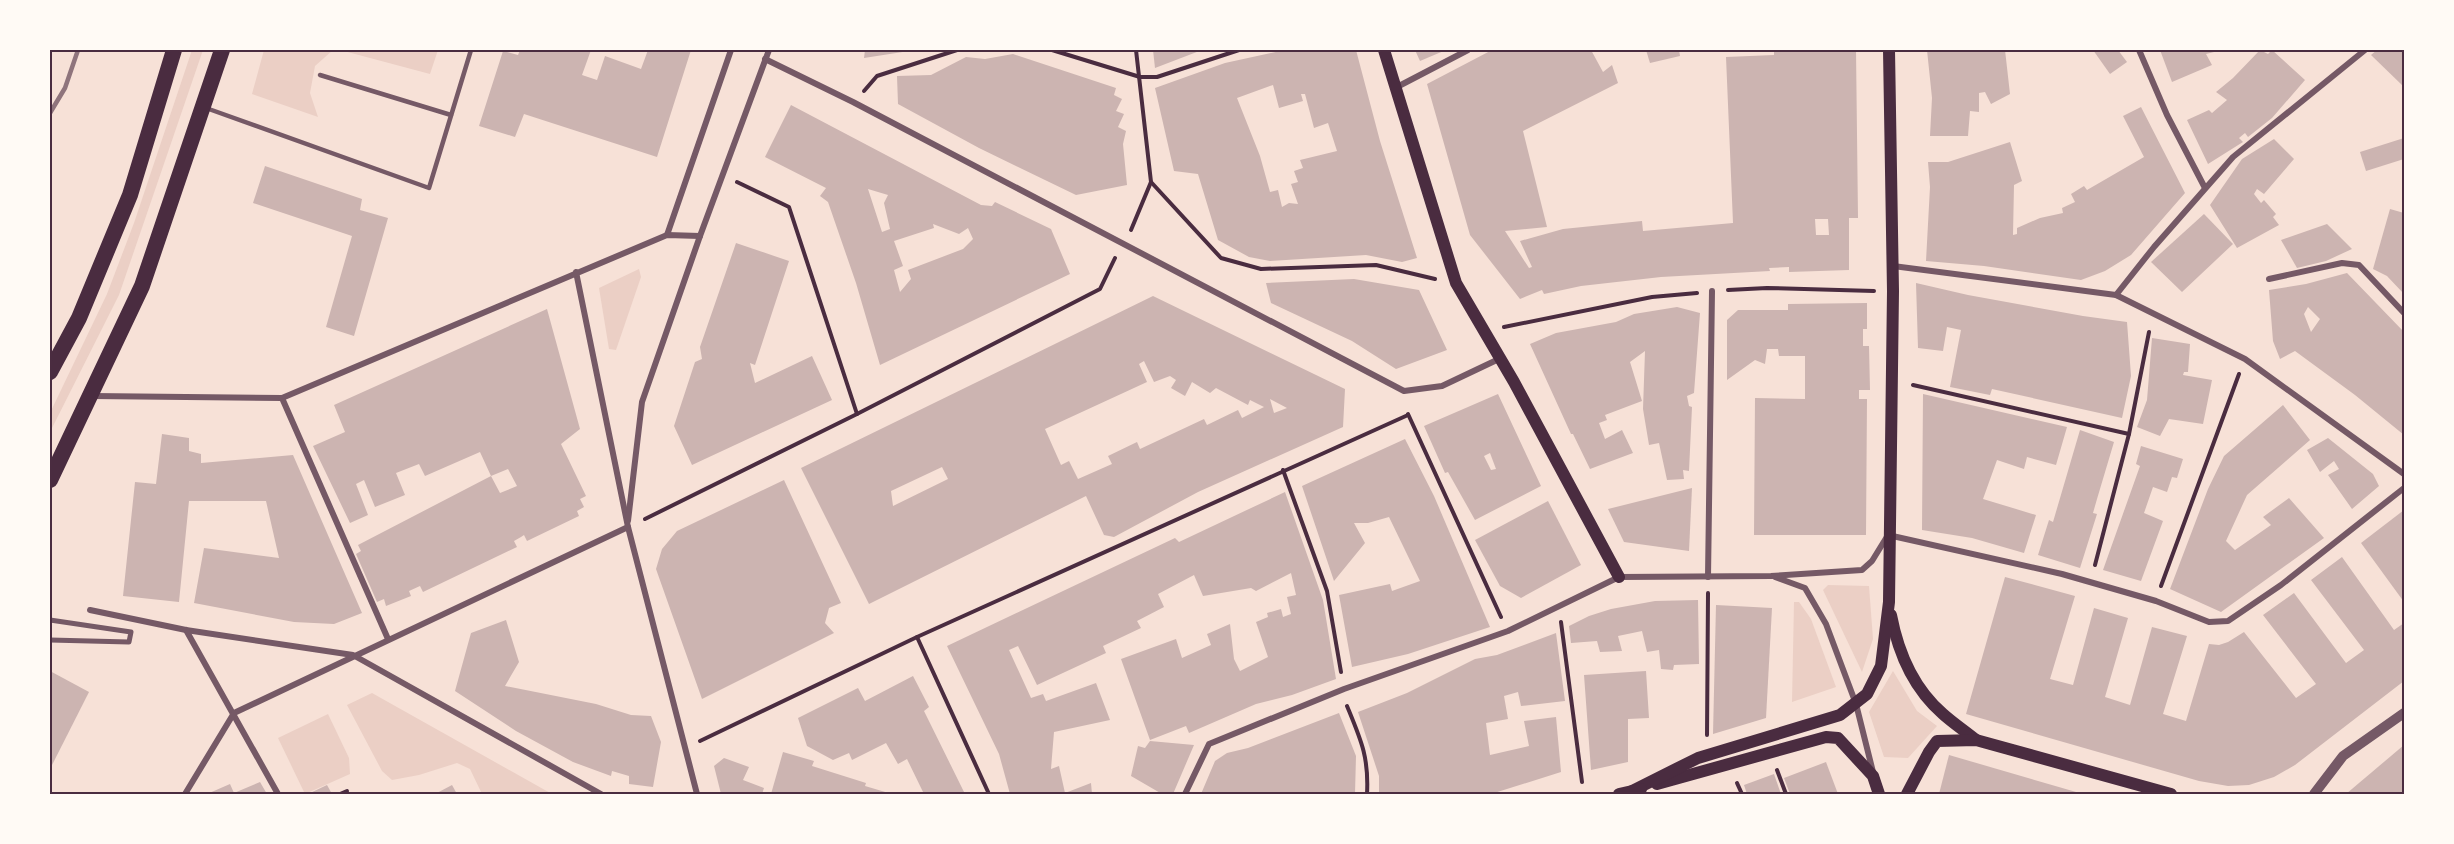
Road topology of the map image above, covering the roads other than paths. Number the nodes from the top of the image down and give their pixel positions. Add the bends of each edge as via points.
1 (174, 50) edge
2 (222, 50) edge
3 (471, 50) edge
4 (731, 50) edge
5 (769, 50) edge
6 (1384, 50) edge
7 (1468, 50) edge
8 (1889, 50) edge
9 (2139, 50) edge
10 (2365, 50) edge
11 (765, 59) junction
12 (320, 75) dead end
13 (1397, 87) junction
14 (202, 106) junction
15 (451, 115) junction
16 (2205, 188) junction
17 (667, 235) junction
18 (700, 236) junction
19 (1893, 266) junction
20 (576, 272) junction
21 (2270, 279) dead end
22 (1712, 291) road end
23 (2116, 295) junction
24 (2404, 313) edge
25 (1501, 358) junction
26 (50, 372) edge
27 (92, 396) junction
28 (282, 398) junction
29 (2404, 474) edge
30 (50, 480) edge
31 (2404, 488) edge
32 (628, 527) junction
33 (1888, 535) junction
34 (1772, 576) junction
35 (1619, 577) junction
36 (1708, 577) junction
37 (1889, 602) junction
38 (90, 610) dead end
39 (50, 620) edge
40 (186, 630) junction
41 (388, 639) junction
42 (50, 640) edge
43 (353, 655) junction
44 (1856, 704) junction
45 (234, 712) junction
46 (2404, 713) edge
47 (1976, 740) junction
48 (1873, 776) junction
49 (1632, 791) junction
50 (185, 795) edge
51 (278, 795) edge
52 (601, 795) edge
53 (697, 795) edge
54 (1185, 795) edge
55 (1619, 795) edge
56 (1879, 795) edge
57 (1908, 795) edge
58 (2171, 795) edge
59 (2314, 795) edge

1 - 26 highway via 130,195 79,318
2 - 14 highway
3 - 15 lane
4 - 17 street
5 - 11 street
6 - 13 main road
7 - 13 street
8 - 19 main road
9 - 16 street
10 - 16 street via 2233,157
11 - 18 street
11 - 25 street via 1404,391 1442,386
12 - 15 lane
13 - 25 main road via 1456,283
14 - 15 lane via 429,188
14 - 27 highway via 142,286
16 - 23 street
17 - 18 street
17 - 20 street
18 - 32 street via 642,402
19 - 23 street
19 - 33 main road
20 - 28 street
20 - 32 street
21 - 24 street via 2342,263 2359,265
22 - 36 street
23 - 29 street via 2245,359
25 - 35 main road
27 - 28 street
27 - 30 highway
28 - 41 street
31 - 33 street via 2281,585 2228,621 2209,622 2156,601 2062,574
32 - 41 street
32 - 53 street
33 - 34 street via 1862,570
33 - 37 main road
34 - 36 street
34 - 44 street via 1805,588 1826,624
35 - 36 street
35 - 54 street via 1508,631 1344,689 1209,744
37 - 44 main road via 1881,666 1867,694
37 - 47 main road via 1895,638 1923,692
38 - 40 street
39 - 42 street via 131,632 129,642
40 - 43 street
40 - 45 street
41 - 43 street
43 - 45 street
43 - 52 street
44 - 48 street
44 - 49 main road via 1840,715 1698,758
45 - 50 street
45 - 51 street
46 - 59 street via 2343,756
47 - 57 main road via 1937,741
47 - 58 main road
48 - 49 main road via 1838,738 1826,737
48 - 56 main road
49 - 55 main road

